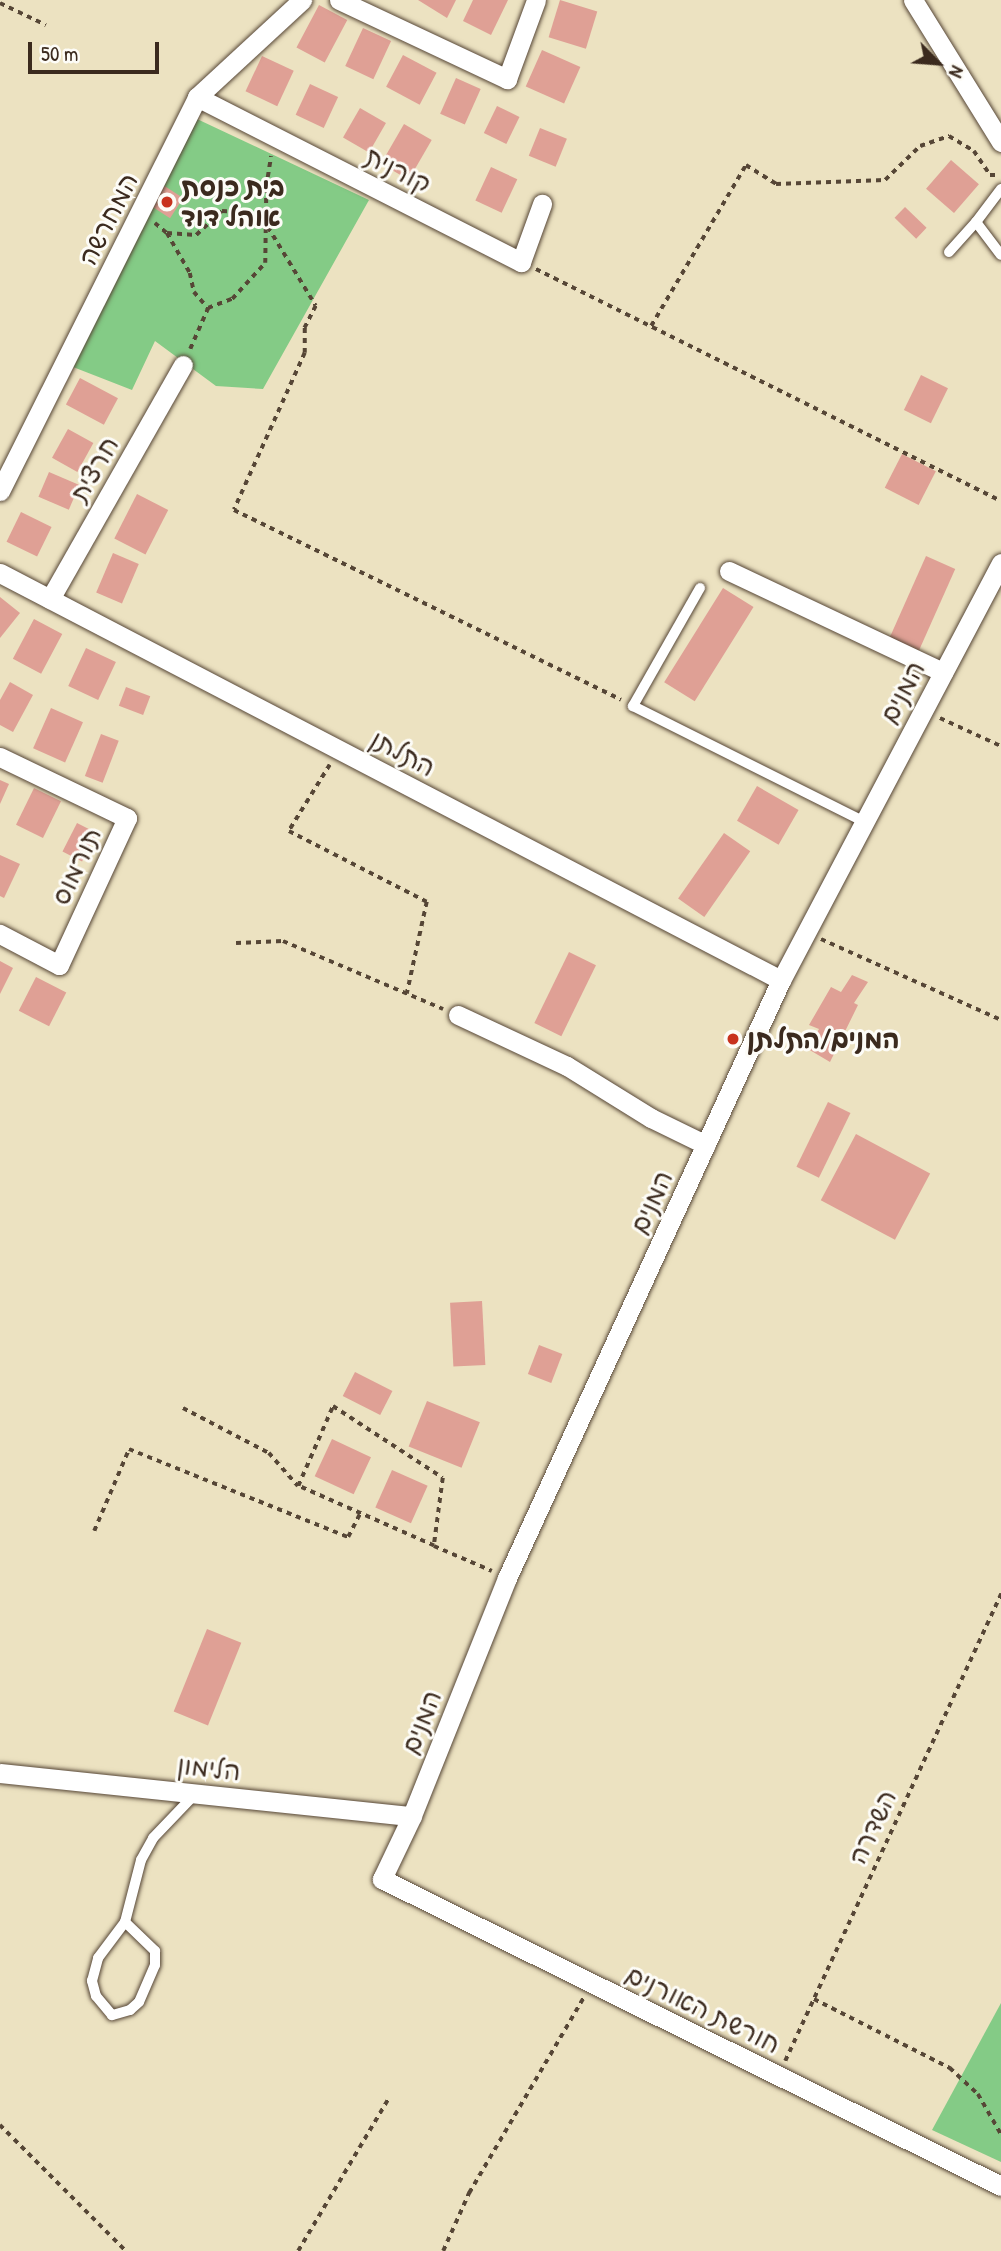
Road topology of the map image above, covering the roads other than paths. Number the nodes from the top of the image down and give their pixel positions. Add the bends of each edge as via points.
1 (302, 0) edge
2 (339, 0) edge
3 (536, 0) edge
4 (913, 0) edge
5 (197, 97) junction
6 (1001, 142) edge
7 (1001, 189) edge
8 (542, 204) dead end
9 (976, 222) junction
10 (949, 253) dead end
11 (1001, 255) edge
12 (183, 365) road end
13 (0, 491) edge
14 (1001, 563) edge
15 (729, 570) dead end
16 (0, 573) edge
17 (700, 588) dead end
18 (50, 599) junction
19 (943, 672) junction
20 (0, 757) edge
21 (863, 821) junction
22 (0, 934) edge
23 (781, 980) junction
24 (458, 1015) road end
25 (706, 1145) junction
26 (0, 1773) edge
27 (197, 1793) junction
28 (412, 1816) junction
29 (382, 1879) joint
30 (125, 1922) junction
31 (1001, 2186) edge

1 - 5 street, המחרשה
2 - 3 street via 507,79
4 - 6 street
5 - 8 street, קורנית via 521,261
5 - 13 street, המחרשה
7 - 9 lane
9 - 10 lane
9 - 11 lane
12 - 18 street, חרצית
14 - 19 street, המנים
15 - 19 street
16 - 18 street, התלתן
17 - 21 lane via 634,706
18 - 23 street, התלתן
19 - 21 street, המנים
20 - 22 street, תורמוס via 127,818 59,965
21 - 23 street, המנים
23 - 25 street, המנים
24 - 25 street via 567,1066 651,1118
25 - 28 street, המנים via 507,1578
26 - 27 street, הלימון
27 - 28 street, הלימון
27 - 30 lane via 153,1838 141,1860
28 - 29 street, המנים
29 - 31 street, חורשת האורנים
30 - 30 lane via 155,1951 155,1965 139,2002 112,2015 96,1996 92,1981 98,1958

